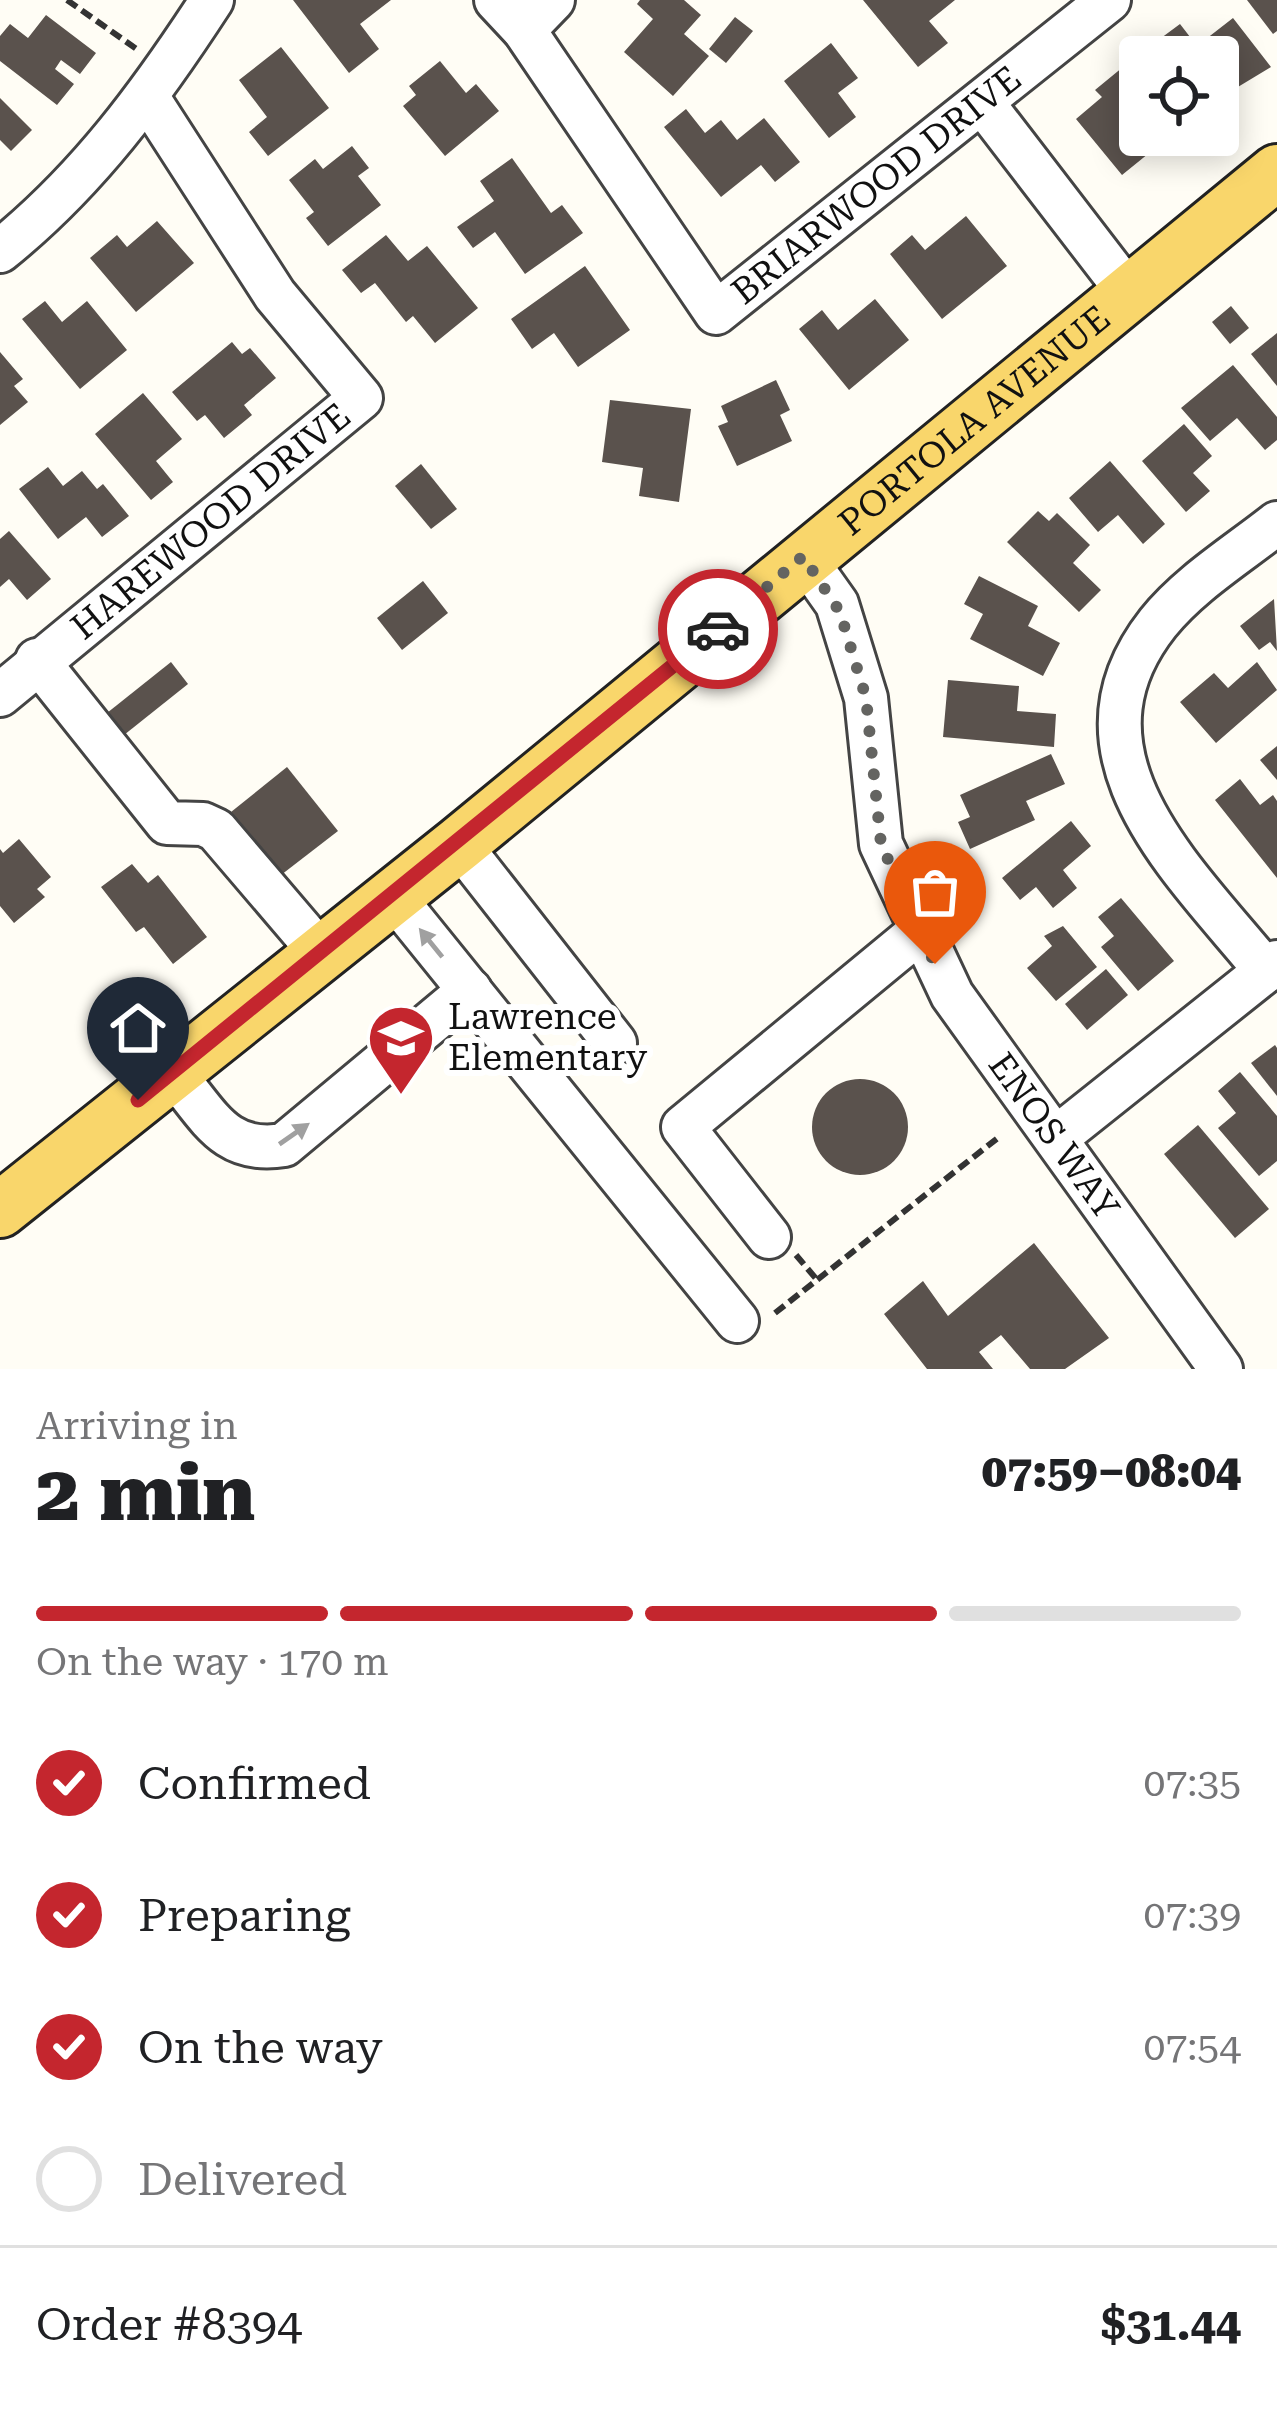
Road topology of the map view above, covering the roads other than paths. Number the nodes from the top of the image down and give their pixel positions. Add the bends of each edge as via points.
1 (212, 0) edge
2 (1109, 0) edge
3 (525, 10) edge
4 (158, 83) junction
5 (982, 102) junction
6 (1277, 172) edge
7 (0, 251) edge
8 (1128, 292) junction
9 (1277, 523) edge
10 (803, 556) junction
11 (37, 660) junction
12 (0, 694) edge
13 (459, 844) junction
14 (393, 896) junction
15 (918, 933) junction
16 (321, 953) junction
17 (1272, 966) edge
18 (470, 990) junction
19 (616, 1042) dead end
20 (172, 1072) junction
21 (1056, 1138) junction
22 (0, 1210) edge
23 (769, 1237) dead end
24 (756, 1317) road end
25 (1221, 1369) edge

1 - 4 street
2 - 5 street, BRIARWOOD DRIVE
3 - 5 street, BRIARWOOD DRIVE via 716,313
4 - 7 street via 59,203
4 - 11 street, HAREWOOD DRIVE via 275,295 361,398
5 - 8 street
6 - 8 main road, PORTOLA AVENUE
8 - 10 main road, PORTOLA AVENUE
9 - 17 street via 1159,621 1127,681 1120,718 1122,755 1143,819
10 - 13 main road, PORTOLA AVENUE
10 - 15 street, ENOS WAY via 840,612 866,698 881,844
11 - 12 street, HAREWOOD DRIVE
11 - 16 street via 167,823 216,830
13 - 14 main road, PORTOLA AVENUE
13 - 19 street
14 - 16 main road, PORTOLA AVENUE
18 -> 14 street
15 - 21 street, ENOS WAY via 952,995
15 - 23 street via 683,1127
16 - 20 main road, PORTOLA AVENUE
17 - 21 street
20 -> 18 street via 232,1142 252,1150 284,1145
18 - 24 street
20 - 22 main road, PORTOLA AVENUE
21 - 25 street, ENOS WAY

